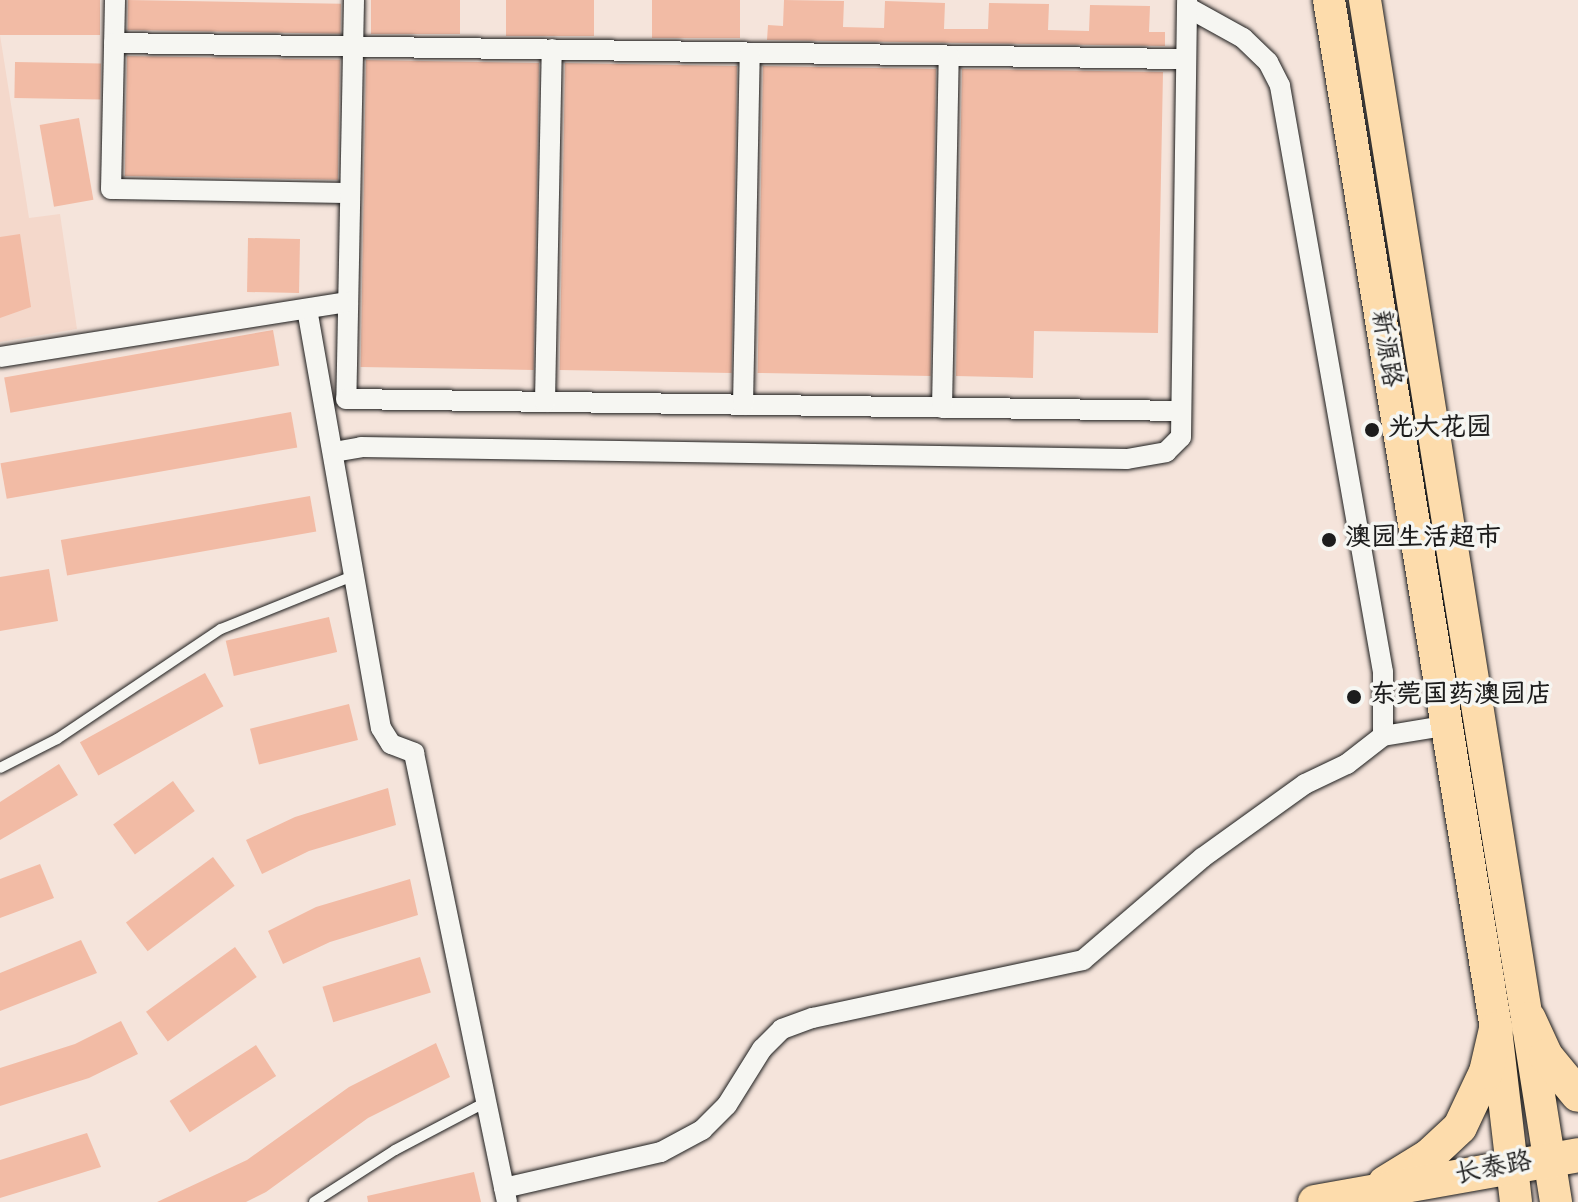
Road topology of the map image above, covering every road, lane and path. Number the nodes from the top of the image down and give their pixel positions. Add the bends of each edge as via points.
1 (115, 0) edge
2 (354, 0) edge
3 (1329, 0) edge
4 (1365, 0) edge
5 (1187, 4) edge
6 (114, 43) junction
7 (353, 46) junction
8 (552, 49) junction
9 (750, 53) junction
10 (949, 56) junction
11 (1186, 59) junction
12 (350, 193) junction
13 (348, 302) junction
14 (307, 309) junction
15 (0, 357) edge
16 (545, 402) junction
17 (743, 405) junction
18 (942, 408) junction
19 (1181, 411) junction
20 (334, 452) junction
21 (355, 575) junction
22 (1444, 726) junction
23 (1383, 736) junction
24 (0, 768) edge
25 (1529, 1019) junction
26 (1496, 1029) junction
27 (1578, 1095) edge
28 (486, 1102) junction
29 (1564, 1157) edge
30 (1513, 1166) junction
31 (1370, 1192) junction
32 (506, 1195) edge
33 (314, 1202) edge
34 (1315, 1202) edge
35 (1516, 1202) edge
36 (1556, 1202) edge

1 - 6 street
2 - 7 street
3 - 22 main road, 新源路
4 - 25 main road, 新源路
5 - 11 street
5 - 23 street via 1243,38 1268,62 1280,86 1383,672
6 - 7 street
6 - 12 street via 111,189
7 - 8 street
7 - 12 street
8 - 9 street
8 - 16 street
9 - 10 street
9 - 17 street
10 - 11 street
10 - 18 street
11 - 19 street
12 - 13 street
13 - 14 street
13 - 16 street via 346,399
14 - 15 street
14 - 20 street
16 - 17 street
17 - 18 street
18 - 19 street
19 - 20 street via 1181,437 1166,452 1127,459 361,447
20 - 21 street
21 - 24 lane via 221,629 57,739
21 - 28 street via 381,728 391,744 414,753
22 - 23 street
22 - 26 main road, 新源路
23 - 32 street via 1347,764 1244,825 1083,960 782,1029 702,1130 661,1152
25 - 27 highway via 1546,1056
25 - 29 main road, 新源路
26 - 30 main road, 新源路
26 - 31 highway via 1486,1072 1460,1127 1429,1156
28 - 32 street
28 - 33 lane via 395,1150
29 - 30 highway, 长泰路
29 - 36 main road, 新源路
30 - 31 highway, 长泰路
30 - 35 main road, 新源路
31 - 34 highway, 长泰路

